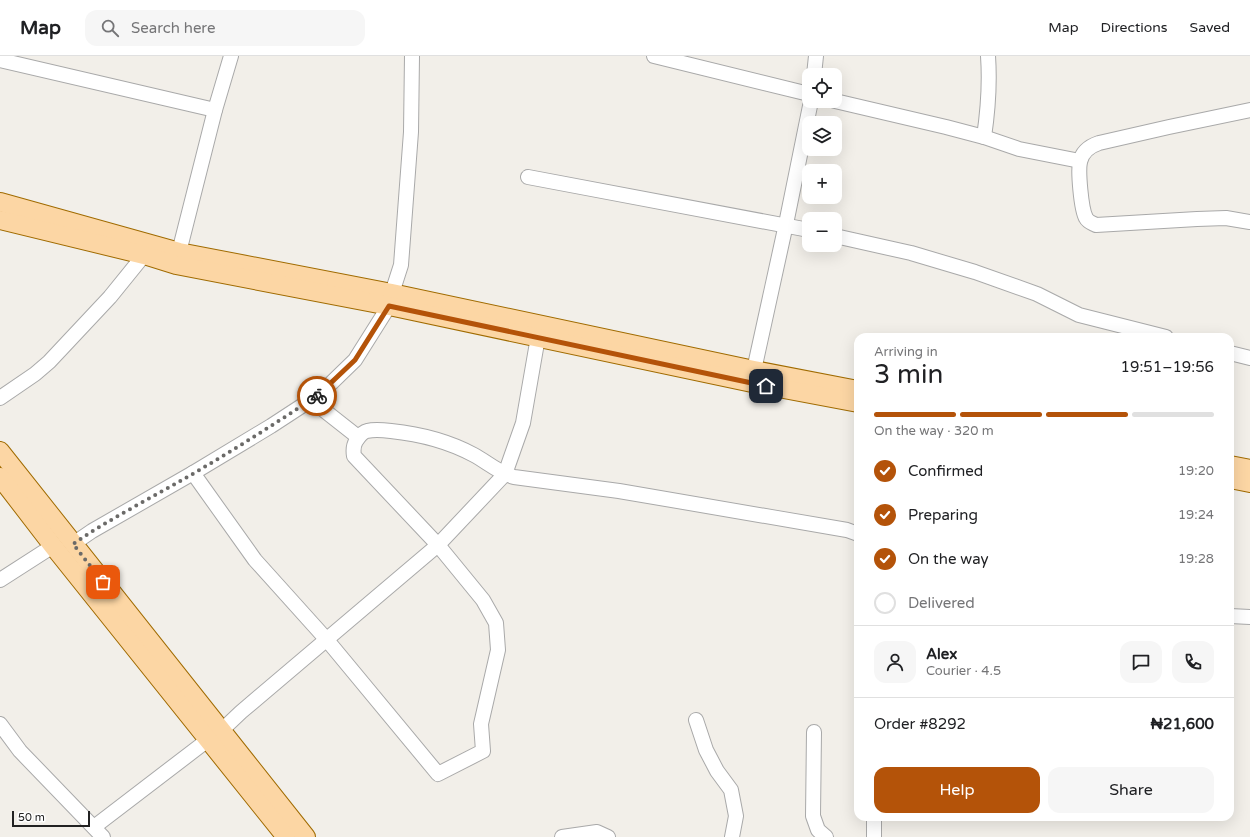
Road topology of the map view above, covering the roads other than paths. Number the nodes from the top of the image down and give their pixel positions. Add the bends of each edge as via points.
1 (231, 56) edge
2 (412, 56) edge
3 (654, 56) edge
4 (816, 56) edge
5 (988, 56) edge
6 (0, 60) edge
7 (815, 68) edge
8 (802, 92) edge
9 (842, 102) edge
10 (810, 108) edge
11 (215, 110) junction
12 (1250, 110) edge
13 (984, 137) junction
14 (1080, 161) junction
15 (528, 176) dead end
16 (0, 202) edge
17 (0, 220) edge
18 (1250, 222) edge
19 (786, 224) junction
20 (802, 228) edge
21 (842, 238) edge
22 (179, 252) junction
23 (144, 255) junction
24 (391, 299) junction
25 (1150, 333) edge
26 (538, 337) junction
27 (1234, 354) edge
28 (1250, 358) edge
29 (754, 370) junction
30 (854, 389) edge
31 (0, 398) edge
32 (311, 400) junction
33 (854, 402) edge
34 (358, 437) junction
35 (0, 451) edge
36 (1234, 466) edge
37 (1250, 469) edge
38 (193, 473) junction
39 (505, 474) junction
40 (0, 477) edge
41 (1234, 480) edge
42 (1250, 483) edge
43 (854, 533) edge
44 (73, 544) junction
45 (438, 545) junction
46 (53, 546) junction
47 (0, 580) edge
48 (1234, 616) edge
49 (1250, 617) edge
50 (326, 640) junction
51 (147, 650) junction
52 (696, 720) dead end
53 (0, 724) edge
54 (814, 732) dead end
55 (215, 735) junction
56 (874, 821) edge
57 (99, 832) edge
58 (286, 837) edge
59 (306, 837) edge
60 (562, 837) edge
61 (608, 837) edge
62 (732, 837) edge
63 (826, 837) edge
64 (874, 837) edge

1 - 11 street
2 - 24 street via 411,132 401,265
3 - 8 street
4 - 7 street
5 - 13 street via 988,109
6 - 11 street
9 - 13 street
10 - 19 street
11 - 22 street
12 - 14 street via 1099,143 1091,146
13 - 14 street via 1019,149
14 - 18 street via 1084,212 1086,219 1096,225 1226,218
15 - 19 street
16 - 22 main road
17 - 23 main road
19 - 20 street
19 - 29 street
21 - 25 street via 911,253 974,272 1037,294 1078,315
22 - 24 main road
23 - 24 main road via 176,265 279,286
23 - 31 street via 110,297 50,362
24 - 26 main road
24 - 29 main road
24 - 32 street via 355,360
26 - 33 main road
26 - 39 street via 523,424
27 - 28 street
29 - 30 main road
32 - 34 street
32 - 38 street
34 - 39 street via 366,431 377,430 415,434 474,455
34 - 45 street via 353,450 354,456
35 - 44 main road
36 - 37 main road
38 - 44 street
38 - 50 street via 255,560
39 - 43 street via 524,479 724,508
39 - 45 street
40 - 46 main road
41 - 42 main road
44 - 51 main road
45 - 50 street
45 - 50 street via 483,600 496,623 498,650 481,724 483,751 438,774
46 - 47 street
46 - 51 main road
48 - 49 street
50 - 55 street
51 - 55 main road
52 - 62 street via 706,750 731,790 736,816
53 - 57 street via 20,751
54 - 63 street via 813,816 818,830
55 - 57 street
55 - 58 main road
55 - 59 main road
56 - 64 street
60 - 61 street via 597,832

